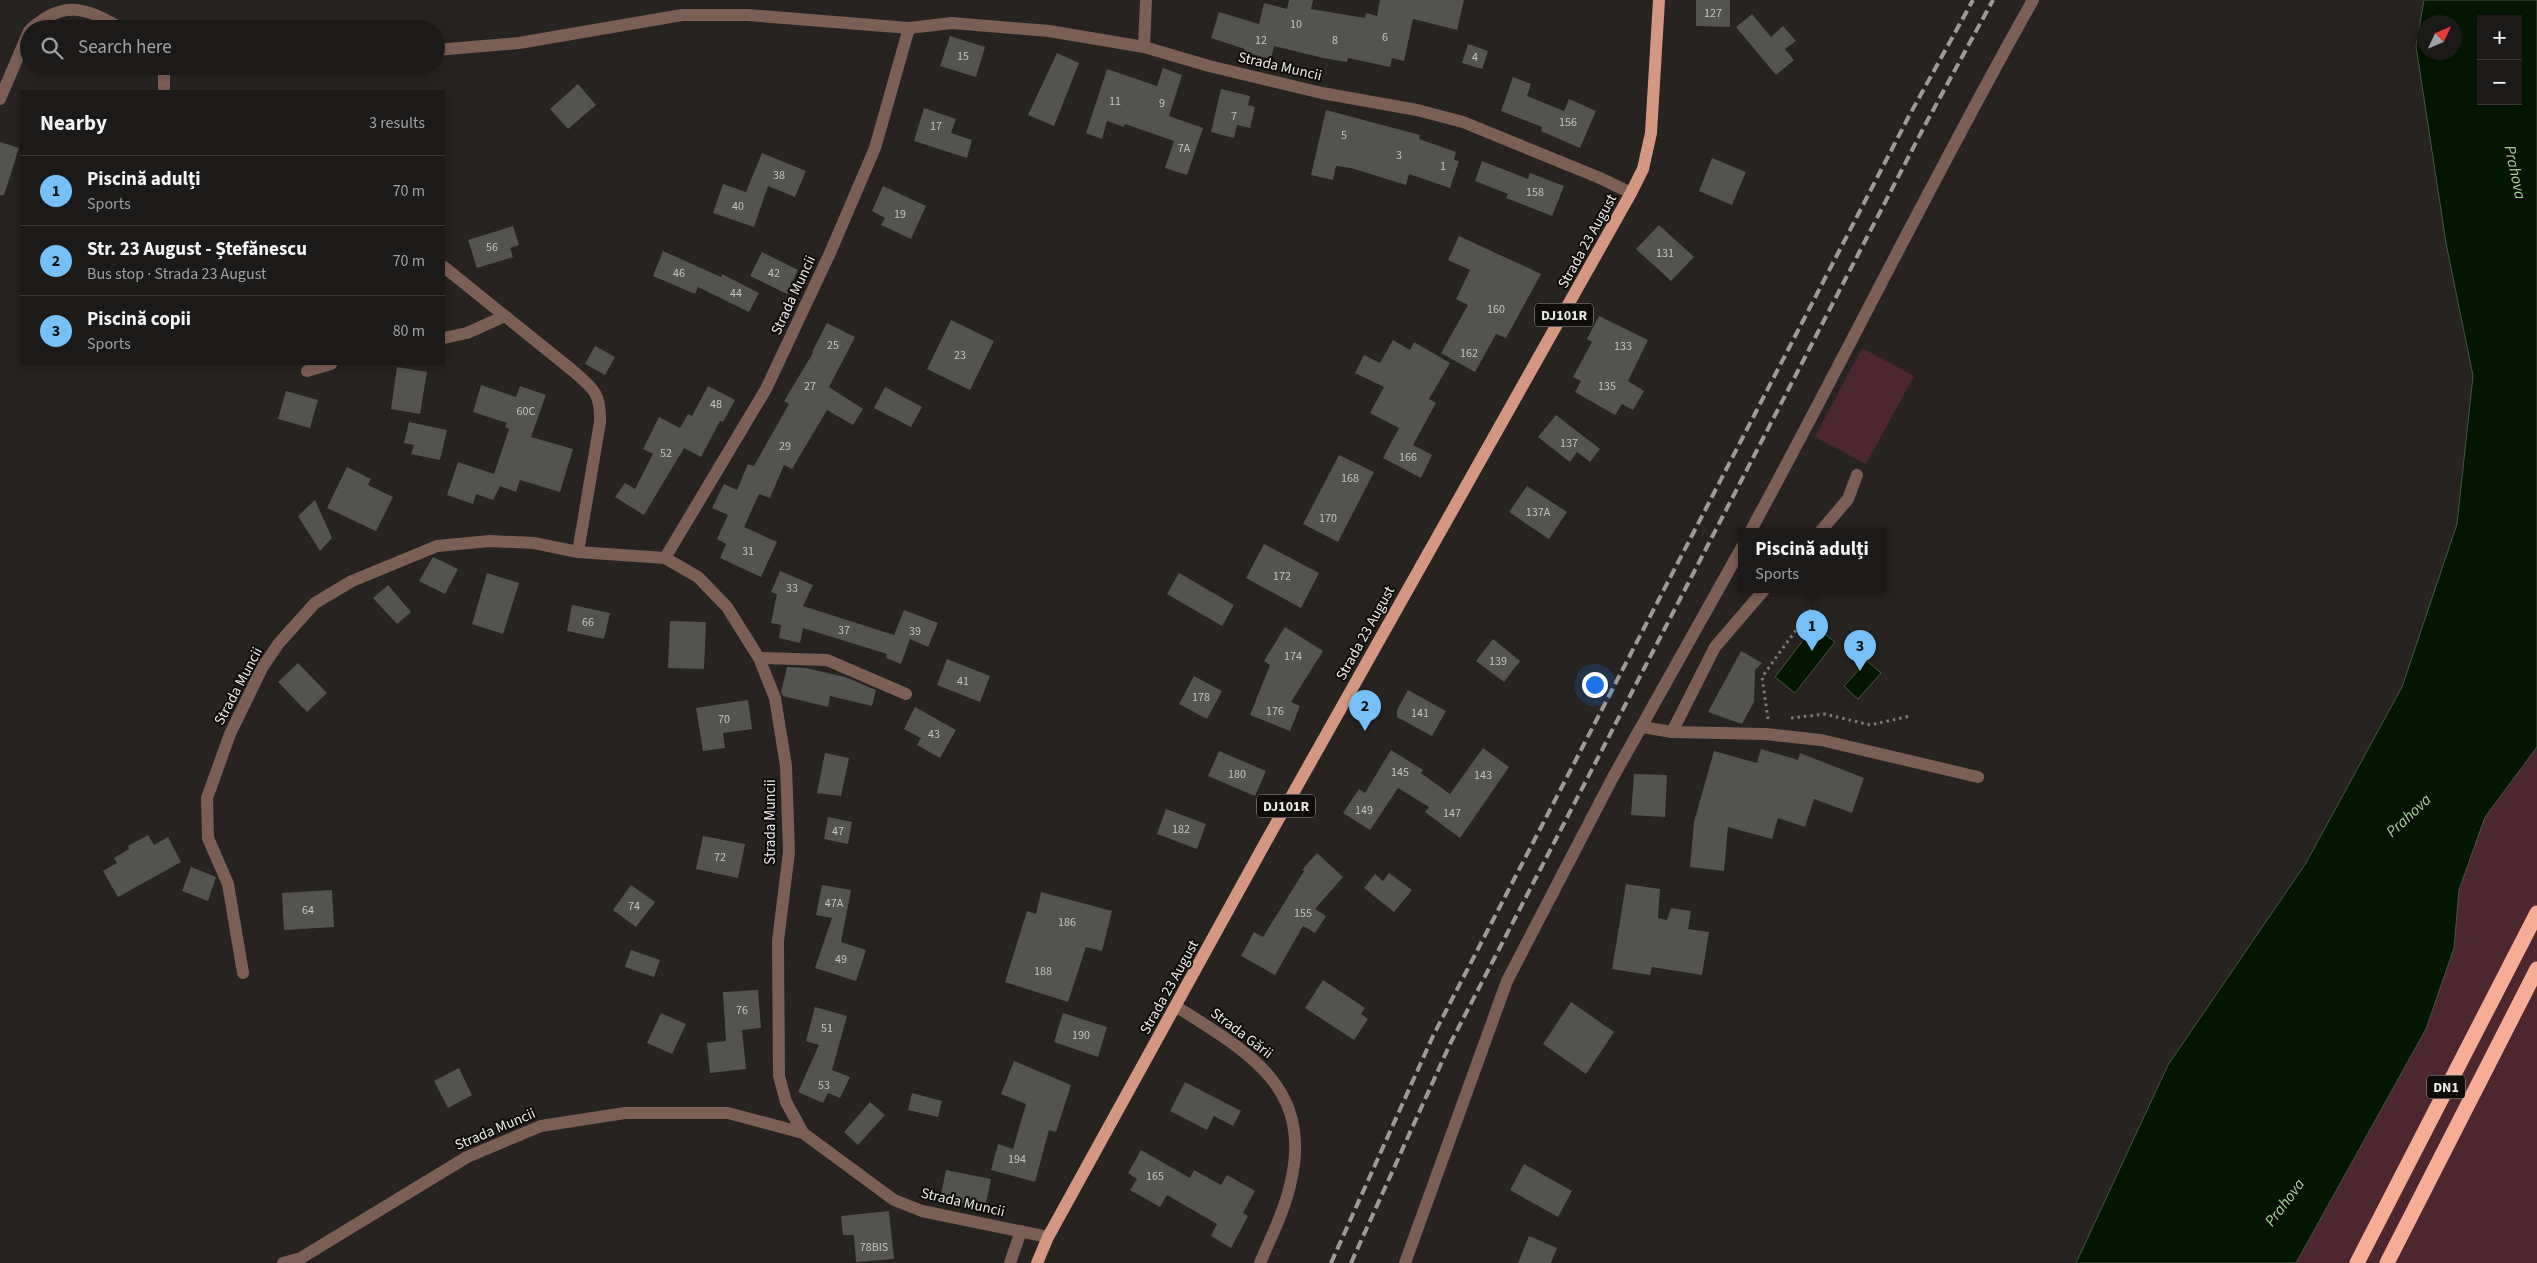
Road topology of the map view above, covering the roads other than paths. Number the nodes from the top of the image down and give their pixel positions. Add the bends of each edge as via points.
1 (1146, 0) edge
2 (1659, 0) edge
3 (2033, 0) edge
4 (39, 20) edge
5 (105, 20) edge
6 (909, 28) junction
7 (1144, 47) junction
8 (445, 49) edge
9 (20, 53) edge
10 (164, 75) edge
11 (164, 90) edge
12 (0, 99) edge
13 (1631, 193) junction
14 (445, 268) edge
15 (505, 316) junction
16 (445, 338) edge
17 (328, 365) edge
18 (307, 371) dead end
19 (1857, 475) dead end
20 (1752, 528) edge
21 (1823, 528) edge
22 (578, 552) junction
23 (1738, 554) edge
24 (665, 558) junction
25 (1761, 593) edge
26 (759, 658) junction
27 (906, 694) dead end
28 (1642, 727) junction
29 (1672, 732) junction
30 (1978, 777) dead end
31 (2537, 913) edge
32 (2537, 970) edge
33 (243, 973) dead end
34 (1177, 1007) junction
35 (803, 1133) junction
36 (1021, 1231) junction
37 (1048, 1237) junction
38 (283, 1263) edge
39 (1010, 1263) edge
40 (1037, 1263) edge
41 (1260, 1263) edge
42 (1405, 1263) edge
43 (2358, 1263) edge
44 (2387, 1263) edge

1 - 7 street
2 - 13 main road, Strada 23 August / DJ101R via 1651,133 1643,169
3 - 20 street via 1968,114
4 - 5 street via 58,7 79,6
6 - 7 street, Strada Muncii via 952,23 995,26 1049,31
6 - 8 street, Strada Muncii via 748,15 682,15 519,43
6 - 24 street, Strada Muncii via 875,148 830,253 766,389
7 - 13 street, Strada Muncii via 1322,94 1417,110 1463,122
9 - 12 street
10 - 11 street
13 - 34 main road, Strada 23 August / DJ101R via 1264,845
14 - 15 street
15 - 16 street via 467,333
15 - 22 street via 593,388 600,403 600,422
17 - 18 street
19 - 21 street via 1848,499
22 - 24 street, Strada Muncii
22 - 33 street, Strada Muncii via 534,543 490,541 437,546 352,581 316,603 279,643 262,668 230,734 206,798 208,838 228,884
23 - 28 street
24 - 26 street, Strada Muncii via 698,577 727,606
25 - 29 street via 1715,647
26 - 27 street via 828,660
26 - 35 street, Strada Muncii via 775,698 786,766 790,852 778,941 780,1076 786,1102
28 - 29 street
28 - 42 street via 1507,981
29 - 30 street via 1765,734 1821,740
31 - 43 highway, DN1
32 - 44 highway, DN1
34 - 37 main road, Strada 23 August / DJ101R
34 - 41 street, Strada Gării via 1223,1036 1261,1066 1278,1085 1292,1115 1296,1135 1291,1182
35 - 36 street, Strada Muncii via 894,1200 922,1211
35 - 38 street, Strada Muncii via 728,1113 625,1113 541,1126 466,1157 301,1258
36 - 37 street, Strada Muncii
36 - 39 street
37 - 40 main road, Strada 23 August / DJ101R

